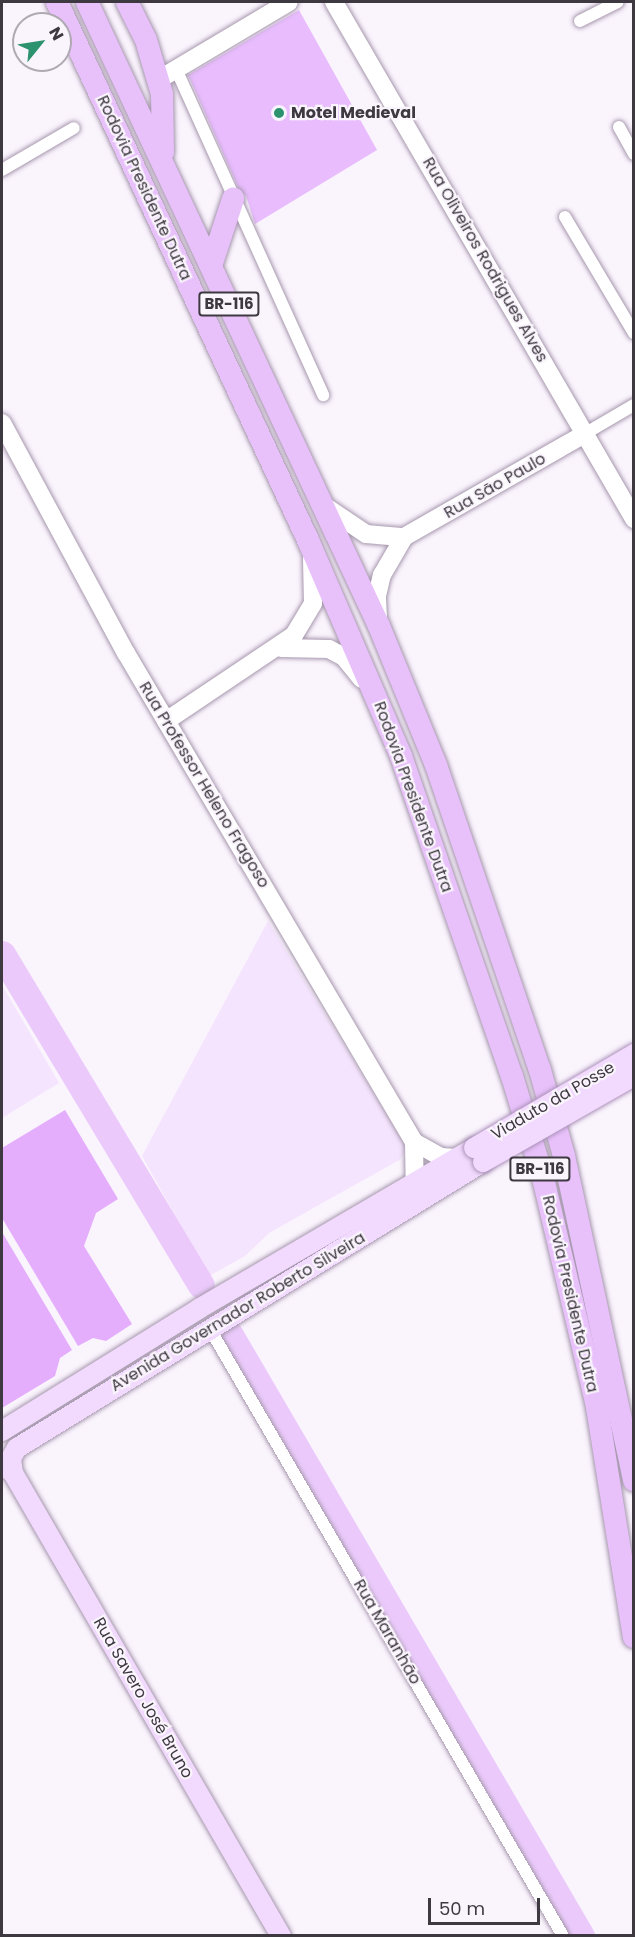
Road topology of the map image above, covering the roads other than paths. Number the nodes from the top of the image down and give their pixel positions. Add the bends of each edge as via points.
1 (57, 2) edge
2 (87, 2) edge
3 (127, 2) edge
4 (289, 2) edge
5 (334, 2) edge
6 (618, 2) edge
7 (580, 21) dead end
8 (167, 75) junction
9 (74, 128) dead end
10 (619, 128) dead end
11 (633, 154) edge
12 (164, 166) junction
13 (2, 170) edge
14 (233, 199) junction
15 (565, 217) dead end
16 (211, 266) junction
17 (633, 333) edge
18 (323, 395) dead end
19 (633, 405) edge
20 (2, 423) edge
21 (586, 433) junction
22 (323, 505) junction
23 (633, 519) edge
24 (404, 537) junction
25 (308, 540) junction
26 (379, 626) junction
27 (280, 648) junction
28 (386, 717) junction
29 (166, 721) junction
30 (633, 1054) edge
31 (633, 1076) edge
32 (414, 1142) junction
33 (478, 1155) junction
34 (456, 1158) junction
35 (415, 1181) junction
36 (210, 1329) junction
37 (2, 1431) edge
38 (7, 1468) edge
39 (633, 1481) edge
40 (633, 1637) edge
41 (281, 1935) edge
42 (563, 1935) edge

1 - 25 highway, Rodovia Presidente Dutra / BR-116
2 - 12 highway, Rodovia Presidente Dutra / BR-116
3 - 8 highway
4 - 8 main road
5 - 21 main road, Rua Oliveiros Rodrigues Alves
6 - 7 street
8 - 12 highway via 163,103
8 - 14 street
9 - 13 street
10 - 11 street
12 - 16 highway, Rodovia Presidente Dutra / BR-116
14 - 16 highway
14 - 18 street
15 - 17 street
16 - 22 highway, Rodovia Presidente Dutra / BR-116
19 - 21 street
20 - 29 main road, Rua Professor Heleno Fragoso
21 - 23 main road, Rua Oliveiros Rodrigues Alves
21 - 24 main road, Rua São Paulo
22 - 24 main road via 366,534
22 - 26 highway, Rodovia Presidente Dutra / BR-116
24 - 26 main road via 380,584
25 - 27 main road via 315,575 313,603 299,629
25 - 28 highway, Rodovia Presidente Dutra / BR-116
26 - 39 highway, Rodovia Presidente Dutra / BR-116 via 436,765 540,1070 582,1227
27 - 28 main road via 313,646 338,652 355,668
27 - 29 main road
28 - 40 highway, Rodovia Presidente Dutra / BR-116 via 512,1076 540,1168 597,1407
29 - 32 main road, Rua Professor Heleno Fragoso
30 - 33 main road, Viaduto da Posse, bridge
31 - 33 main road, Viaduto da Posse, bridge
32 - 34 main road, Rua Professor Heleno Fragoso via 441,1158
32 - 35 main road, Rua Professor Heleno Fragoso
33 - 34 main road, Avenida Governador Roberto Silveira
33 - 36 main road, Avenida Governador Roberto Silveira
34 - 35 main road, Avenida Governador Roberto Silveira
35 - 37 main road, Avenida Governador Roberto Silveira
36 - 38 main road, Avenida Governador Roberto Silveira via 17,1448
36 - 42 street, Rua Maranhão
38 - 41 main road, Rua Savero José Bruno

